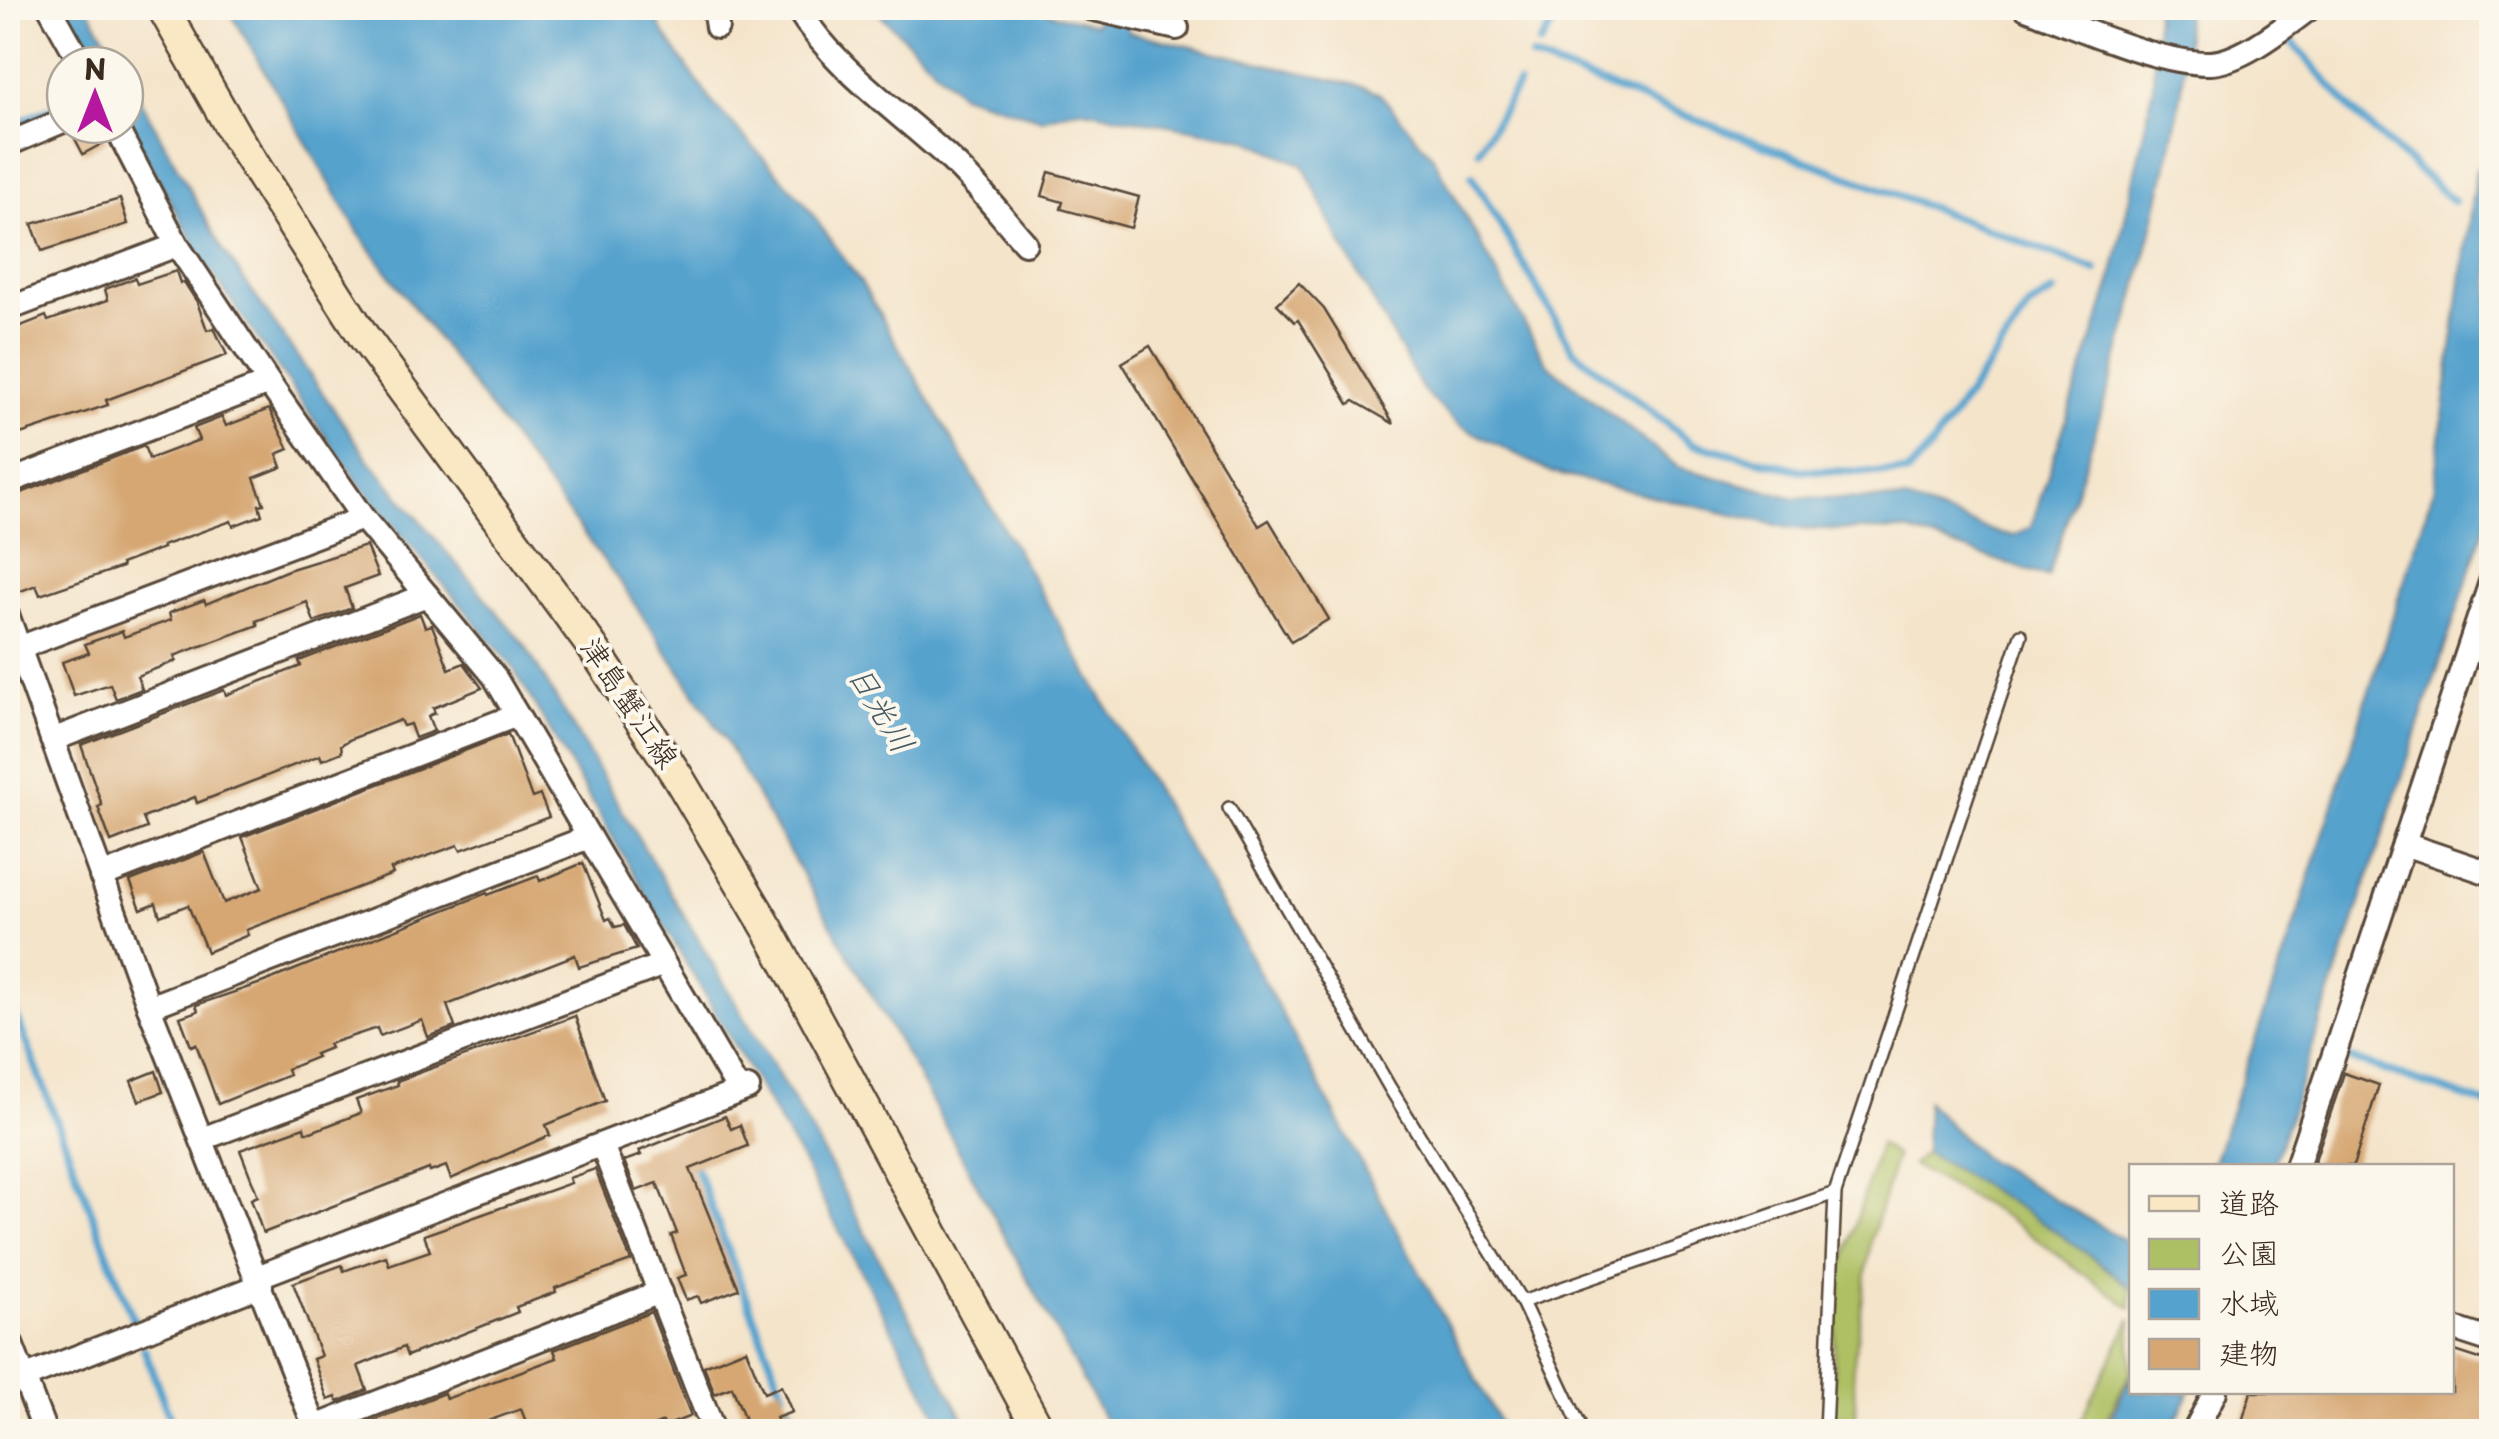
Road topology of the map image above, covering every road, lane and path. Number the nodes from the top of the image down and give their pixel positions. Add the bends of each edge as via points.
1 (50, 8) edge
2 (163, 8) edge
3 (797, 8) edge
4 (2026, 8) edge
5 (2310, 8) edge
6 (1094, 9) edge
7 (1177, 28) dead end
8 (71, 45) edge
9 (45, 128) edge
10 (8, 144) edge
11 (125, 145) edge
12 (1025, 244) dead end
13 (177, 245) junction
14 (8, 309) edge
15 (269, 382) junction
16 (8, 482) edge
17 (363, 518) junction
18 (2492, 579) edge
19 (428, 596) junction
20 (8, 617) edge
21 (2021, 635) dead end
22 (13, 650) edge
23 (517, 715) junction
24 (52, 740) junction
25 (1229, 808) dead end
26 (589, 837) junction
27 (2404, 844) junction
28 (2492, 874) edge
29 (101, 876) junction
30 (664, 964) junction
31 (148, 1007) junction
32 (202, 1139) junction
33 (602, 1145) junction
34 (2298, 1164) edge
35 (1835, 1193) junction
36 (259, 1281) junction
37 (660, 1292) junction
38 (1522, 1302) junction
39 (2454, 1329) edge
40 (8, 1336) edge
41 (2492, 1341) edge
42 (16, 1381) edge
43 (2214, 1394) edge
44 (316, 1430) edge
45 (45, 1432) edge
46 (714, 1432) edge
47 (1040, 1432) edge
48 (1584, 1432) edge
49 (1825, 1432) edge
50 (2194, 1432) edge

1 - 8 street
2 - 47 main road, 津島蟹江線 via 364,338 591,646 678,777 768,929
3 - 12 street via 863,85 954,162
4 - 5 street via 2146,52 2212,63 2258,46
6 - 7 street
9 - 10 street
11 - 13 street
13 - 14 street
13 - 15 street
15 - 16 street
15 - 17 street
17 - 19 street
17 - 22 street
18 - 27 street
19 - 23 street
19 - 24 street
20 - 22 street
21 - 35 lane
22 - 24 street
23 - 26 street
23 - 29 street
24 - 29 street
25 - 38 lane
26 - 30 street
26 - 31 street
27 - 28 street
27 - 34 street
29 - 31 street
30 - 32 street
30 - 33 street via 743,1089
31 - 32 street
32 - 36 street
33 - 36 street
33 - 37 street
35 - 38 lane
35 - 49 lane
36 - 42 street
36 - 44 street
37 - 44 street
37 - 46 street
38 - 48 lane
39 - 41 street
40 - 42 street
42 - 45 street
43 - 50 street

